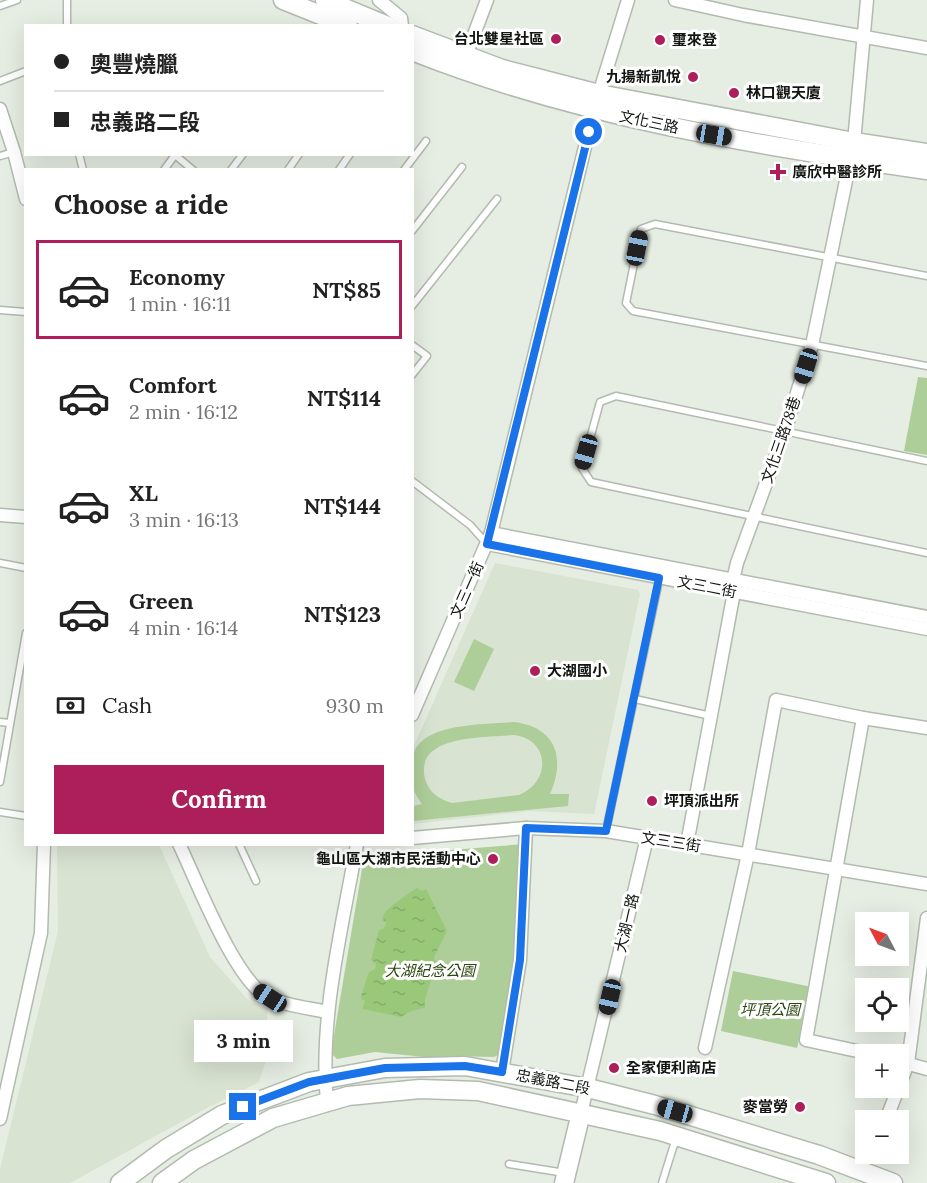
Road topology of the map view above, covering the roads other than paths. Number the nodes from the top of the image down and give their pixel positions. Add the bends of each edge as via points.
1 (17, 0) edge
2 (67, 0) edge
3 (283, 0) edge
4 (325, 0) edge
5 (379, 0) edge
6 (487, 0) edge
7 (628, 0) edge
8 (675, 0) edge
9 (867, 0) edge
10 (0, 6) edge
11 (67, 24) edge
12 (343, 24) edge
13 (383, 24) edge
14 (402, 24) edge
15 (414, 36) edge
16 (862, 37) junction
17 (927, 48) edge
18 (414, 51) edge
19 (464, 63) junction
20 (24, 72) edge
21 (0, 81) edge
22 (597, 102) junction
23 (0, 109) edge
24 (426, 141) dead end
25 (853, 150) junction
26 (14, 152) junction
27 (927, 153) edge
28 (0, 156) edge
29 (176, 156) edge
30 (462, 167) dead end
31 (191, 168) edge
32 (406, 168) edge
33 (927, 170) edge
34 (24, 191) edge
35 (497, 199) dead end
36 (414, 228) edge
37 (831, 257) junction
38 (927, 276) edge
39 (414, 303) edge
40 (0, 310) edge
41 (24, 312) edge
42 (812, 345) junction
43 (414, 346) edge
44 (927, 366) edge
45 (414, 372) edge
46 (785, 431) junction
47 (927, 461) edge
48 (414, 483) edge
49 (0, 515) edge
50 (754, 516) junction
51 (24, 517) edge
52 (470, 525) junction
53 (489, 539) junction
54 (927, 554) edge
55 (0, 563) edge
56 (24, 568) edge
57 (661, 572) junction
58 (734, 586) junction
59 (927, 617) edge
60 (927, 629) edge
61 (24, 644) edge
62 (635, 699) junction
63 (414, 711) edge
64 (712, 717) junction
65 (863, 718) junction
66 (0, 722) edge
67 (10, 723) junction
68 (927, 728) edge
69 (0, 782) edge
70 (0, 812) edge
71 (24, 816) edge
72 (526, 828) junction
73 (606, 831) junction
74 (414, 838) edge
75 (647, 838) junction
76 (687, 844) junction
77 (44, 846) edge
78 (180, 846) edge
79 (240, 846) edge
80 (357, 846) edge
81 (747, 854) junction
82 (837, 869) junction
83 (256, 881) dead end
84 (927, 884) edge
85 (927, 918) edge
86 (328, 1012) junction
87 (906, 1044) edge
88 (705, 1048) dead end
89 (855, 1051) edge
90 (909, 1064) edge
91 (927, 1069) edge
92 (502, 1072) junction
93 (325, 1079) junction
94 (588, 1088) junction
95 (327, 1102) junction
96 (581, 1113) junction
97 (0, 1119) edge
98 (677, 1136) junction
99 (509, 1164) dead end
100 (565, 1178) edge
101 (120, 1183) edge
102 (162, 1183) edge
103 (662, 1183) edge
104 (826, 1183) edge
105 (893, 1183) edge

1 - 10 lane
2 - 11 lane
3 - 12 street
4 - 13 street
5 - 14 street via 401,18
6 - 19 street
7 - 22 street, 文三一街
8 - 16 street
9 - 16 street, 文化三路78巷
15 - 19 street, 文化三路
16 - 17 street
16 - 25 street, 文化三路78巷
18 - 19 street, 文化三路
19 - 22 street, 文化三路
20 - 21 lane
22 - 25 street, 文化三路 via 668,127
22 - 53 street, 文三一街
23 - 26 street
24 - 32 lane
25 - 27 street, 文化三路
25 - 33 street, 文化三路
25 - 37 street, 文化三路78巷
26 - 28 lane
26 - 34 street
29 - 31 lane
30 - 36 lane
35 - 39 lane
37 - 38 lane
37 - 42 street, 文化三路78巷
37 - 42 lane via 655,224 641,229 626,303 633,311
40 - 41 lane
42 - 44 lane
42 - 46 street, 文化三路78巷
43 - 45 lane via 427,356
46 - 47 lane
46 - 50 street, 文化三路78巷
46 - 50 lane via 616,396 600,402 582,468 591,482
48 - 52 lane
49 - 51 street
50 - 54 lane
50 - 58 street, 文化三路78巷 via 737,562
52 - 53 lane
52 - 53 lane
53 - 57 street, 文三二街
53 - 63 street, 文三一街
55 - 56 lane
57 - 58 street, 文三二街
57 - 62 lane
58 - 59 street, 文三二街
58 - 60 street, 文三二街
58 - 64 street, 文化三路78巷
61 - 67 lane
62 - 64 lane
62 - 73 lane
64 - 76 street, 文化三路78巷
65 - 68 street
65 - 81 street via 776,700
65 - 82 street
66 - 67 lane
67 - 69 lane
70 - 71 lane
72 - 73 street, 文三三街
72 - 74 street, 文三三街
72 - 92 street via 520,960
73 - 75 street, 文三三街
75 - 76 street, 文三三街
75 - 94 street, 大湖一路
76 - 81 street, 文三三街
77 - 97 street via 41,933
78 - 86 street via 236,964 255,989 270,998
79 - 83 lane
80 - 86 street
81 - 82 street, 文三三街
81 - 88 street
82 - 84 street, 文三三街
82 - 89 street via 806,1040
85 - 87 street
86 - 93 street
90 - 91 street
92 - 93 street, 忠義路二段 via 465,1066 385,1068
92 - 94 street, 忠義路二段
93 - 95 street
93 - 101 street, 忠義路二段 via 222,1115
94 - 96 street, 大湖一路
94 - 105 street, 忠義路二段 via 735,1128
95 - 96 street, 忠義路二段 via 348,1096 420,1089 478,1091
95 - 102 street, 忠義路二段 via 273,1118 194,1160
96 - 98 street, 忠義路二段
96 - 100 street, 大湖一路
98 - 103 lane
98 - 104 street, 忠義路二段
99 - 100 lane

